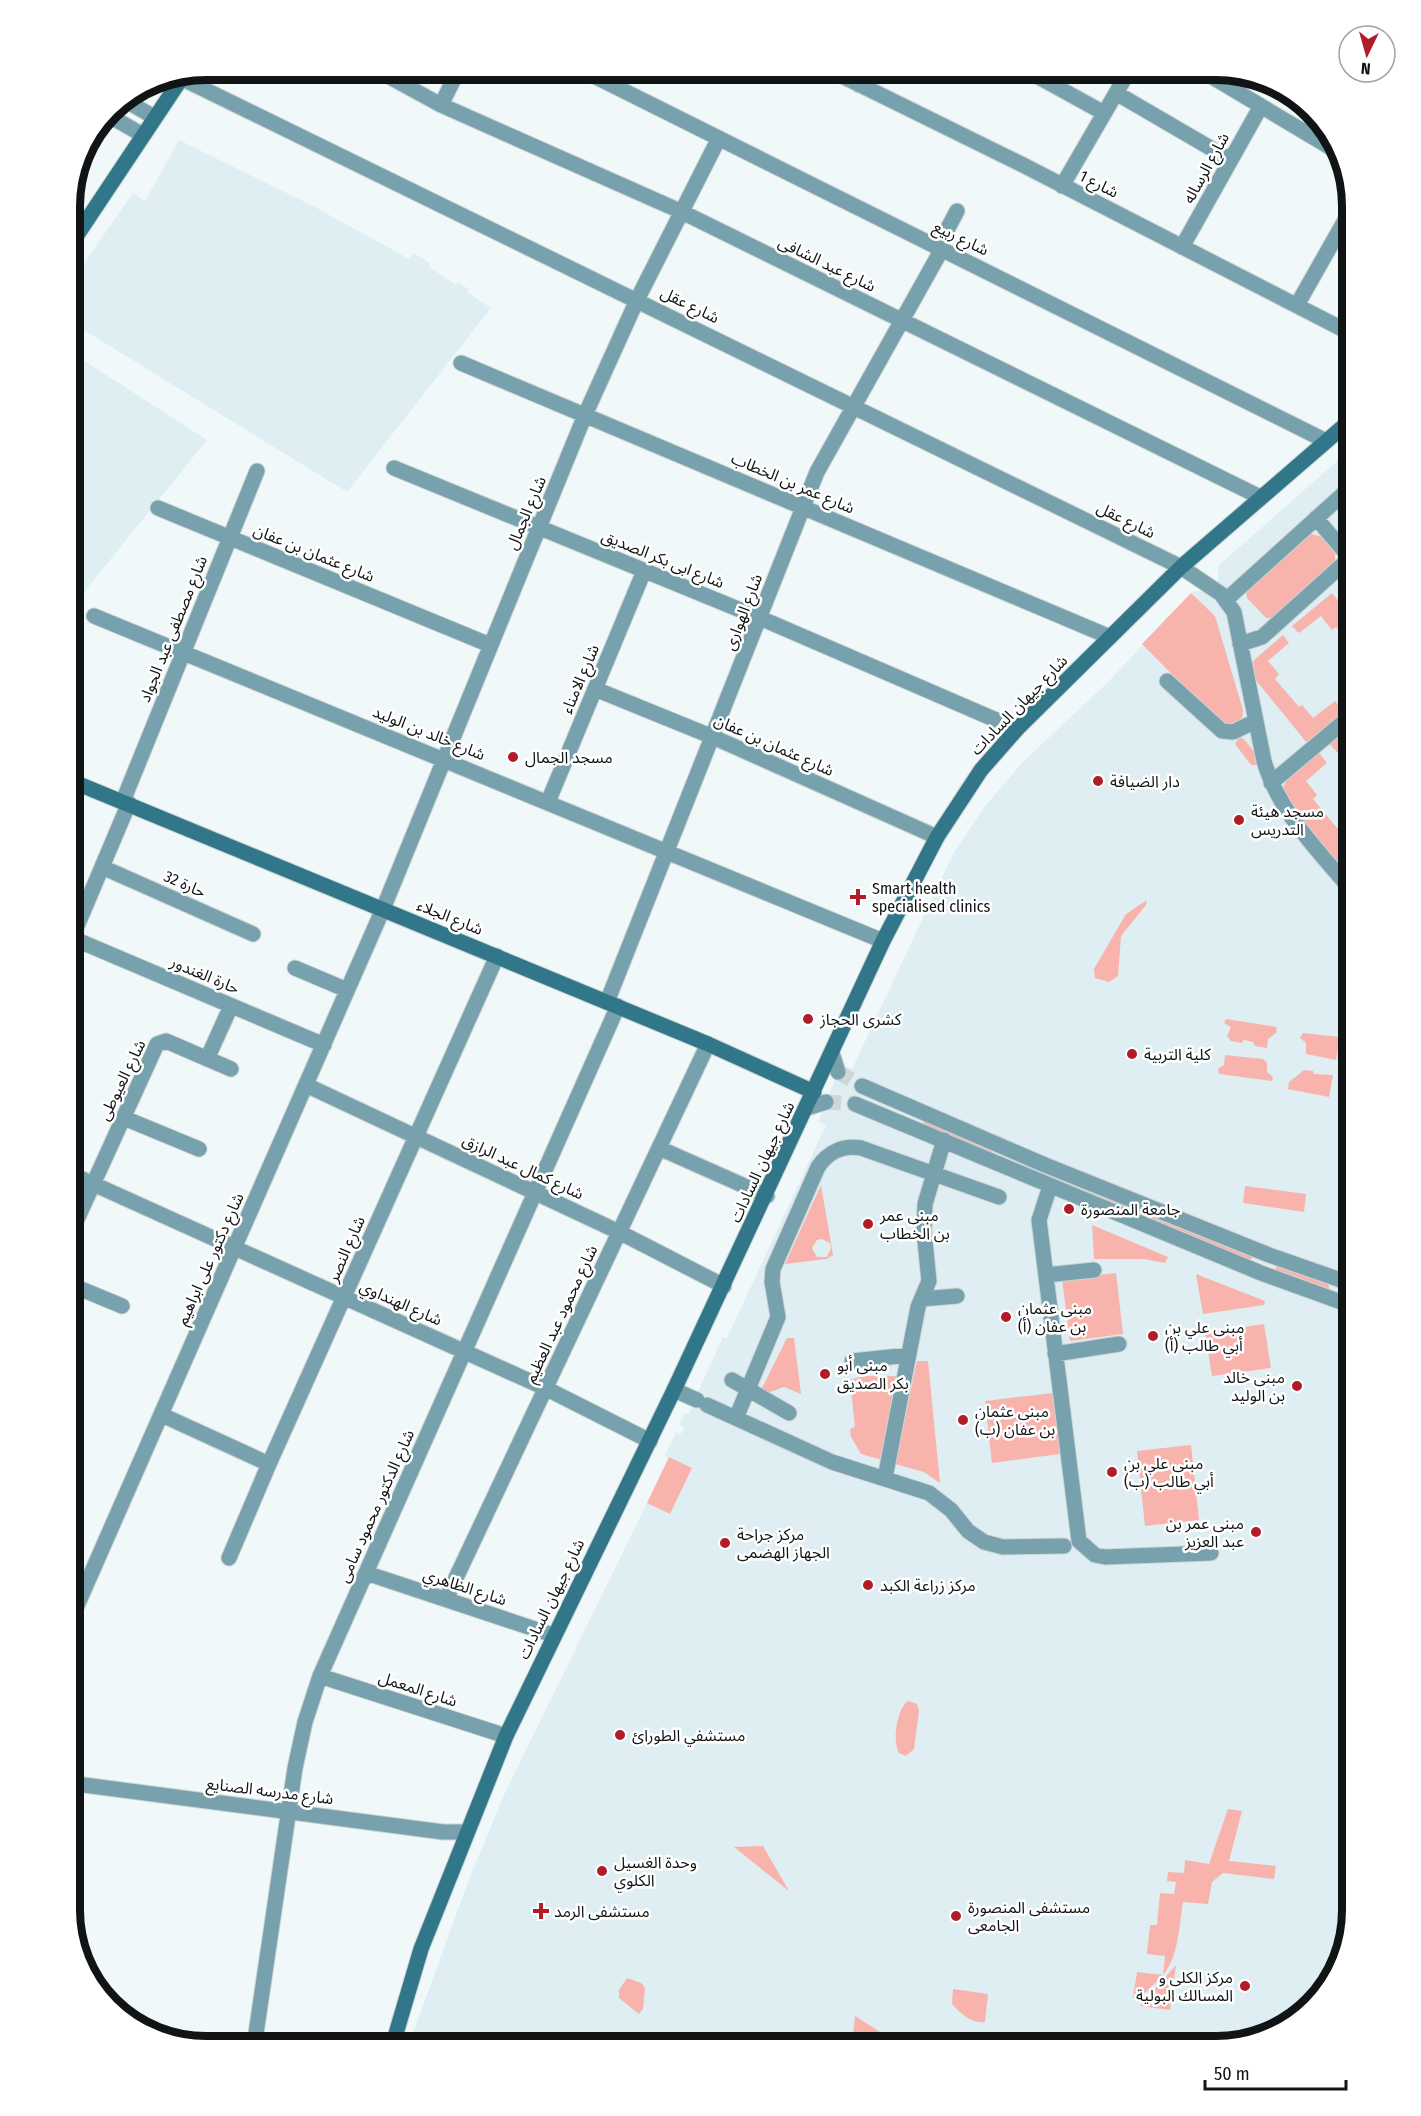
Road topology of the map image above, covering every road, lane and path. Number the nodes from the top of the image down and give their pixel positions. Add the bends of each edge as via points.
1 (394, 79) edge
2 (454, 79) edge
3 (601, 79) edge
4 (849, 80) edge
5 (863, 80) edge
6 (1044, 80) edge
7 (1124, 80) edge
8 (1217, 80) edge
9 (192, 81) edge
10 (178, 83) edge
11 (860, 85) junction
12 (1116, 93) junction
13 (132, 104) edge
14 (441, 105) junction
15 (1261, 106) junction
16 (1104, 113) junction
17 (154, 117) junction
18 (114, 118) edge
19 (143, 135) junction
20 (719, 138) junction
21 (1326, 145) edge
22 (1231, 160) junction
23 (1062, 186) junction
24 (680, 211) junction
25 (957, 211) dead end
26 (80, 226) edge
27 (1342, 226) edge
28 (1182, 247) junction
29 (940, 248) junction
30 (637, 300) junction
31 (1297, 305) junction
32 (902, 320) junction
33 (1342, 329) edge
34 (461, 363) dead end
35 (853, 405) junction
36 (585, 415) junction
37 (1342, 427) edge
38 (1326, 441) junction
39 (394, 468) dead end
40 (257, 471) dead end
41 (1342, 495) edge
42 (1260, 497) junction
43 (803, 507) junction
44 (158, 508) dead end
45 (1316, 518) junction
46 (539, 528) junction
47 (230, 538) junction
48 (1342, 547) edge
49 (1342, 565) edge
50 (1181, 567) junction
51 (644, 571) junction
52 (1227, 599) junction
53 (94, 616) dead end
54 (760, 618) junction
55 (1110, 637) junction
56 (1240, 644) junction
57 (490, 645) junction
58 (183, 651) junction
59 (1167, 681) dead end
60 (595, 689) junction
61 (1256, 722) junction
62 (1342, 723) edge
63 (1017, 729) junction
64 (713, 737) junction
65 (444, 759) junction
66 (1271, 783) junction
67 (80, 784) edge
68 (126, 802) junction
69 (548, 802) junction
70 (937, 837) junction
71 (668, 850) junction
72 (102, 867) junction
73 (1342, 878) edge
74 (383, 909) junction
75 (80, 919) edge
76 (253, 934) dead end
77 (883, 941) junction
78 (80, 945) edge
79 (497, 956) junction
80 (295, 968) dead end
81 (347, 990) junction
82 (613, 1004) junction
83 (231, 1006) junction
84 (708, 1044) junction
85 (324, 1045) junction
86 (832, 1053) junction
87 (207, 1059) junction
88 (231, 1069) dead end
89 (838, 1072) tunnel mouth
90 (306, 1085) junction
91 (862, 1086) tunnel mouth
92 (820, 1097) junction
93 (855, 1104) tunnel mouth
94 (910, 1107) junction
95 (124, 1118) junction
96 (904, 1123) junction
97 (416, 1137) junction
98 (944, 1140) junction
99 (659, 1148) junction
100 (199, 1149) dead end
101 (1013, 1152) junction
102 (1006, 1168) junction
103 (933, 1173) junction
104 (79, 1178) edge
105 (93, 1184) junction
106 (1050, 1186) junction
107 (535, 1193) junction
108 (767, 1196) junction
109 (999, 1197) dead end
110 (79, 1214) edge
111 (619, 1232) junction
112 (235, 1248) junction
113 (1269, 1255) junction
114 (1094, 1270) dead end
115 (1261, 1273) junction
116 (1046, 1275) junction
117 (1342, 1281) edge
118 (724, 1286) junction
119 (79, 1288) edge
120 (957, 1296) dead end
121 (344, 1297) junction
122 (922, 1299) junction
123 (1342, 1302) edge
124 (122, 1306) dead end
125 (1119, 1344) dead end
126 (464, 1352) junction
127 (1055, 1354) junction
128 (909, 1355) junction
129 (852, 1361) dead end
130 (732, 1380) dead end
131 (545, 1388) junction
132 (748, 1389) junction
133 (674, 1390) junction
134 (789, 1413) dead end
135 (162, 1415) junction
136 (736, 1418) junction
137 (650, 1441) junction
138 (269, 1464) junction
139 (885, 1478) junction
140 (1064, 1546) dead end
141 (1211, 1553) dead end
142 (229, 1558) dead end
143 (366, 1573) junction
144 (79, 1584) edge
145 (446, 1599) junction
146 (553, 1635) junction
147 (320, 1676) junction
148 (506, 1736) junction
149 (79, 1784) edge
150 (287, 1811) junction
151 (466, 1832) junction
152 (256, 2036) edge
153 (395, 2036) edge

1 - 14 street, شارع عبد الشافى
2 - 14 street
3 - 20 street, شارع ربيع
4 - 11 street, شارع 1
5 - 11 street
6 - 16 street
7 - 12 street
8 - 15 street
9 - 30 street, شارع عقل
10 - 17 main road
11 - 23 street, شارع 1
12 - 16 street
12 - 22 street
13 - 17 street
14 - 24 street, شارع عبد الشافى
15 - 21 street
15 - 22 street, شارع الرساله
16 - 23 street
17 - 19 main road
18 - 19 street
19 - 26 main road
20 - 24 street, شارع الجمال
20 - 29 street, شارع ربيع
22 - 28 street, شارع الرساله
23 - 28 street, شارع 1
24 - 30 street, شارع الجمال
24 - 32 street, شارع عبد الشافى
25 - 29 street, شارع الهوارى
27 - 31 street
28 - 31 street, شارع 1
29 - 32 street, شارع الهوارى
29 - 38 street, شارع ربيع
30 - 35 street, شارع عقل
30 - 36 street, شارع الجمال
31 - 33 street, شارع 1
32 - 35 street, شارع الهوارى
32 - 42 street, شارع عبد الشافى
34 - 36 street, شارع عمر بن الخطاب
35 - 43 street, شارع الهوارى
35 - 50 street, شارع عقل
36 - 43 street, شارع عمر بن الخطاب
36 - 46 street, شارع الجمال
37 - 38 main road, شارع جيهان السادات
38 - 42 main road, شارع جيهان السادات
39 - 46 street, شارع ابى بكر الصديق
40 - 47 street, شارع مصطفى عبد الجواد
41 - 45 street
42 - 50 main road, شارع جيهان السادات
43 - 54 street, شارع الهوارى
43 - 55 street, شارع عمر بن الخطاب
44 - 47 street, شارع عثمان بن عفان
45 - 48 street
45 - 52 street
46 - 51 street, شارع ابى بكر الصديق
46 - 57 street, شارع الجمال
47 - 57 street, شارع عثمان بن عفان
47 - 58 street, شارع مصطفى عبد الجواد
49 - 56 street via 1262,637
50 - 52 street, شارع عقل
50 - 55 main road, شارع جيهان السادات
51 - 54 street, شارع ابى بكر الصديق
51 - 60 street, شارع الامناء
52 - 56 street via 1234,612
53 - 58 street, شارع خالد بن الوليد
54 - 63 street, شارع ابى بكر الصديق
54 - 64 street, شارع الهوارى
55 - 63 main road, شارع جيهان السادات
56 - 61 street
57 - 65 street, شارع الجمال
58 - 65 street, شارع خالد بن الوليد
58 - 68 street, شارع مصطفى عبد الجواد
59 - 61 street via 1221,731 1233,732
60 - 64 street, شارع عثمان بن عفان
60 - 69 street, شارع الامناء
61 - 66 street
62 - 66 street
63 - 70 main road, شارع جيهان السادات via 981,770
64 - 70 street, شارع عثمان بن عفان
64 - 71 street, شارع الهوارى
65 - 69 street, شارع خالد بن الوليد
65 - 74 street, شارع الجمال
66 - 73 street via 1290,817
67 - 68 main road, شارع الجلاء
68 - 72 street, شارع مصطفى عبد الجواد
68 - 74 main road, شارع الجلاء
69 - 71 street, شارع خالد بن الوليد
70 - 77 main road, شارع جيهان السادات
71 - 77 street, شارع خالد بن الوليد
71 - 82 street, شارع الهوارى
72 - 75 street, شارع مصطفى عبد الجواد
72 - 76 street, حارة 32
74 - 79 main road, شارع الجلاء
74 - 81 street, شارع دكتور على ابراهيم
77 - 86 main road, شارع جيهان السادات
78 - 83 street, حارة الغندور
79 - 82 main road, شارع الجلاء
79 - 97 street, شارع النصر
80 - 81 street
81 - 85 street, شارع دكتور على ابراهيم
82 - 84 main road, شارع الجلاء
82 - 107 street, شارع الدكتور محمود سامى
83 - 85 street, حارة الغندور
83 - 87 street
84 - 92 main road, شارع الجلاء
84 - 99 street, شارع محمود عبد العظيم
85 - 90 street, شارع دكتور على ابراهيم
86 - 89 street
86 - 92 main road, شارع جيهان السادات
87 - 88 street, شارع العيوطى
87 - 95 street, شارع العيوطى via 161,1041
90 - 97 street, شارع كمال عبد الرازق
90 - 112 street, شارع دكتور على ابراهيم
91 - 94 street
92 - 108 main road, شارع جيهان السادات via 807,1108
93 - 96 street
94 - 96 street
94 - 101 street
95 - 100 street
95 - 105 street, شارع العيوطى
96 - 98 street
97 - 107 street, شارع كمال عبد الرازق
97 - 121 street, شارع النصر
98 - 102 street
98 - 103 street
99 - 108 street
99 - 111 street, شارع محمود عبد العظيم
101 - 102 street
101 - 113 street
102 - 106 street
103 - 109 street
103 - 122 street via 924,1217 928,1281
103 - 132 street via 854,1147 834,1152 822,1161 772,1269 778,1317
104 - 105 street, شارع الهنداوي
105 - 110 street, شارع العيوطى
105 - 112 street, شارع الهنداوي
106 - 115 street
106 - 116 street via 1039,1220
107 - 111 street, شارع كمال عبد الرازق
107 - 126 street, شارع الدكتور محمود سامى
108 - 118 main road, شارع جيهان السادات
111 - 118 street, شارع كمال عبد الرازق
111 - 131 street, شارع محمود عبد العظيم
112 - 121 street, شارع الهنداوي
112 - 135 street, شارع دكتور على ابراهيم
113 - 115 street
113 - 117 street
114 - 116 street
115 - 123 street
116 - 127 street
118 - 133 main road, شارع جيهان السادات
119 - 124 street
120 - 122 street
121 - 126 street, شارع الهنداوي
121 - 138 street, شارع النصر
122 - 128 street
125 - 127 street
126 - 131 street, شارع الهنداوي
126 - 143 street, شارع الدكتور محمود سامى
127 - 141 street via 1079,1541 1095,1555 1105,1557
128 - 129 street
128 - 139 street
130 - 132 street
131 - 137 street, شارع الهنداوي
131 - 145 street, شارع محمود عبد العظيم
132 - 134 street
132 - 136 street
133 - 136 street
133 - 137 main road, شارع جيهان السادات
135 - 138 street
135 - 144 street, شارع دكتور على ابراهيم
136 - 139 street via 816,1455
137 - 146 main road, شارع جيهان السادات
138 - 142 street, شارع النصر
139 - 140 street via 937,1498 984,1542 1003,1547
143 - 145 street, شارع الظاهري
143 - 147 street, شارع الدكتور محمود سامى
145 - 146 street, شارع الظاهري
146 - 148 main road, شارع جيهان السادات
147 - 148 street, شارع المعمل
147 - 150 street, شارع الدكتور محمود سامى via 305,1722
148 - 151 main road, شارع جيهان السادات
149 - 150 street, شارع مدرسه الصنايع
150 - 151 street, شارع مدرسه الصنايع
150 - 152 street, شارع الدكتور محمود سامى
151 - 153 main road, شارع جيهان السادات via 421,1949

